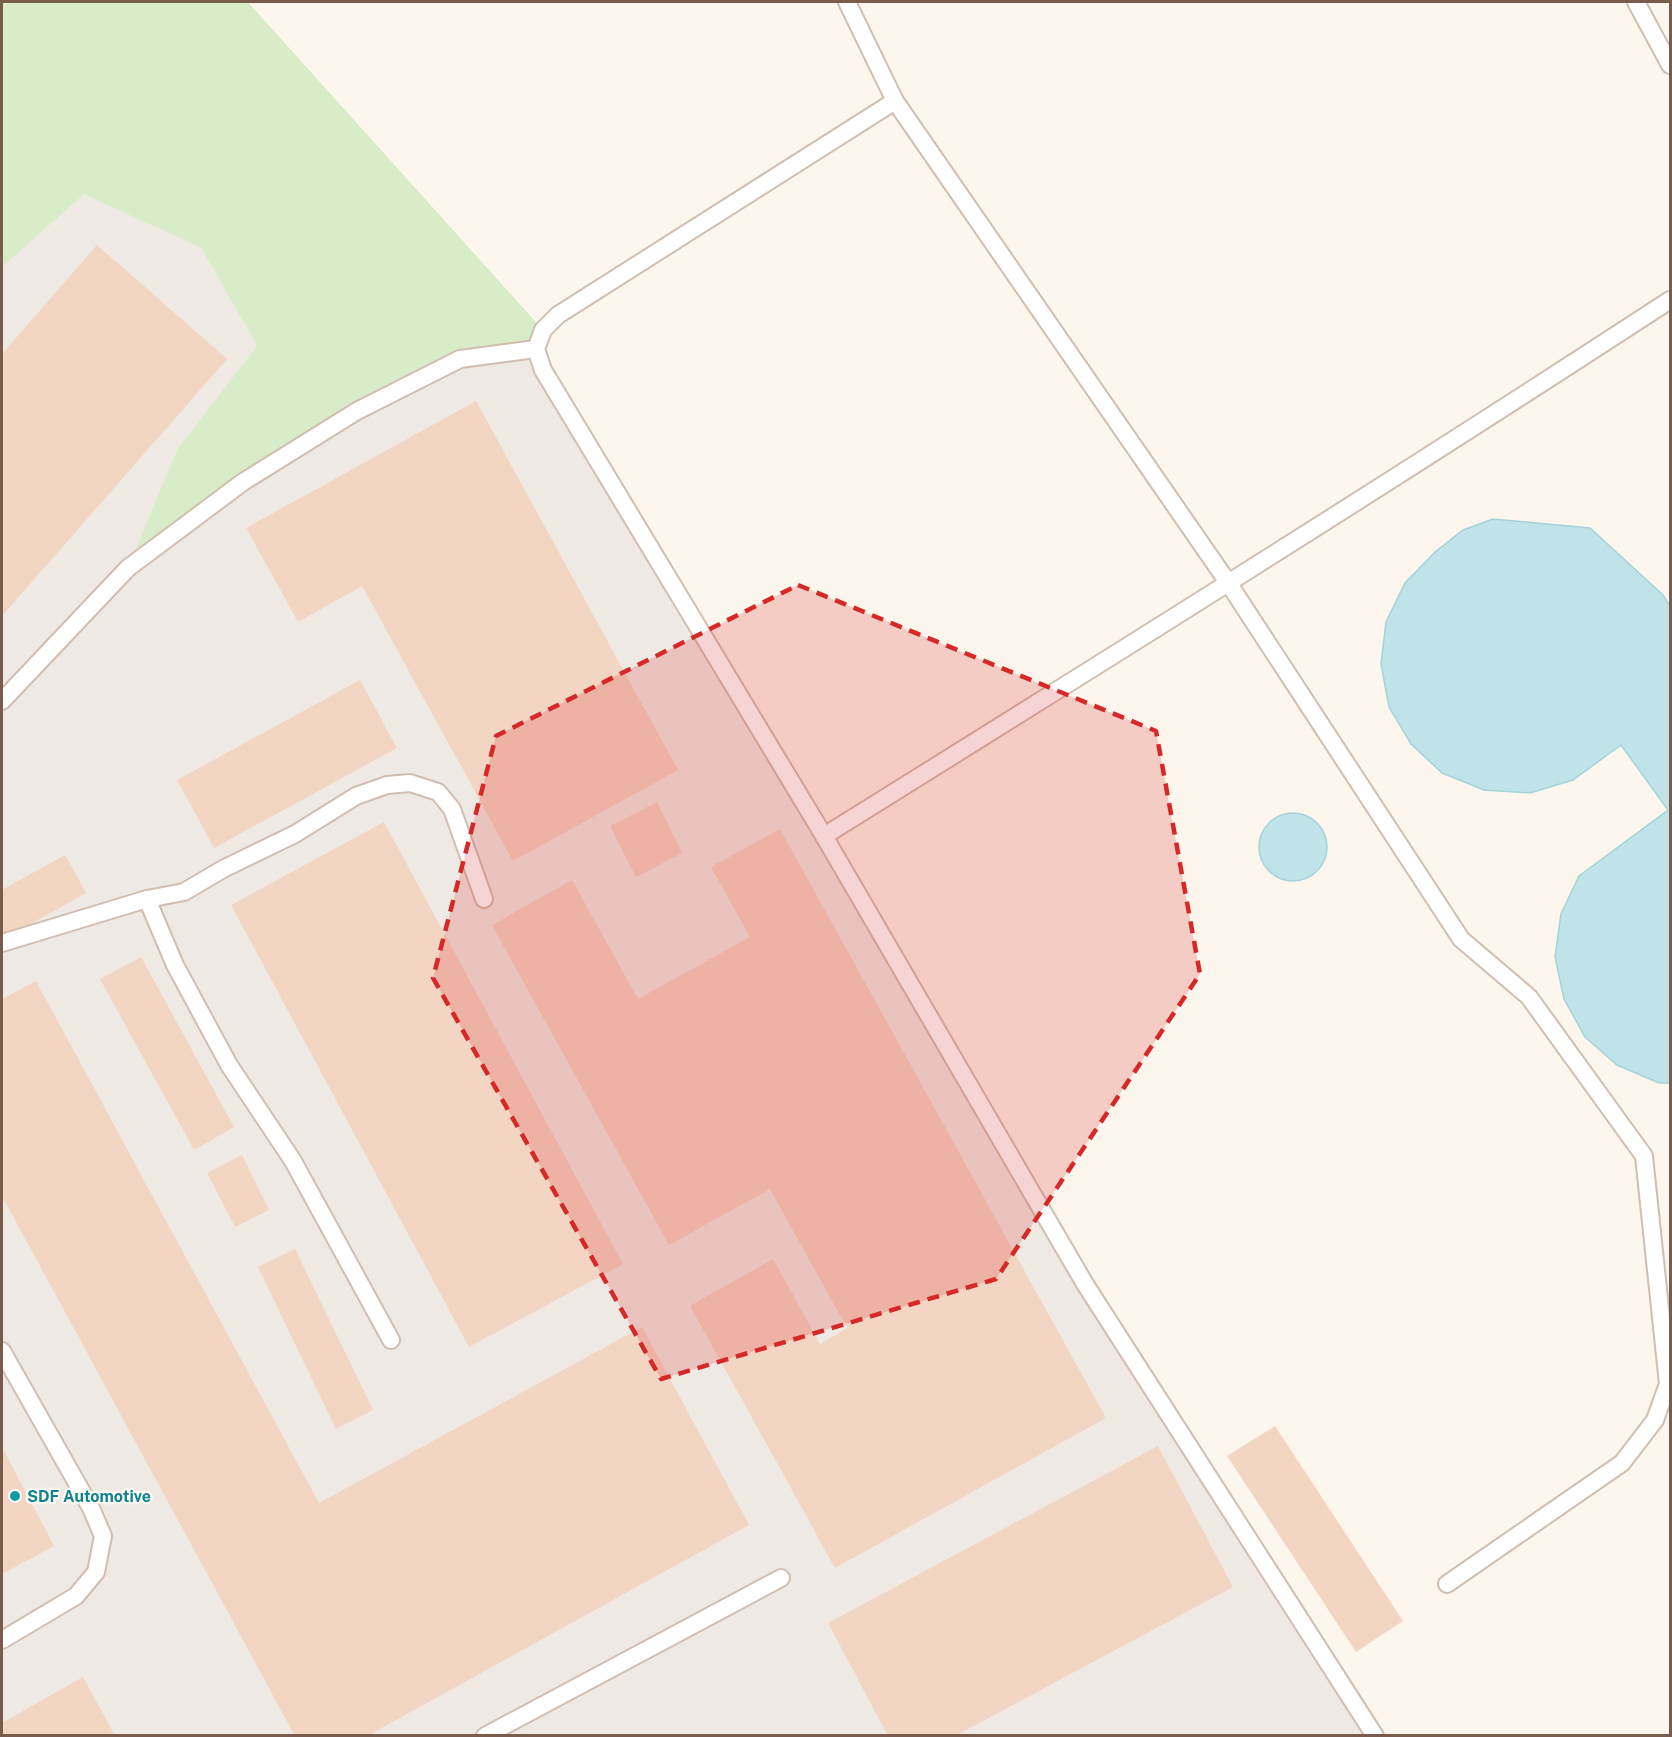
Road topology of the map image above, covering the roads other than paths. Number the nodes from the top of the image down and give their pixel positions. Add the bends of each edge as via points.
1 (847, 2) edge
2 (1636, 2) edge
3 (1671, 65) edge
4 (895, 101) junction
5 (1671, 300) edge
6 (536, 349) junction
7 (1228, 584) junction
8 (2, 701) edge
9 (824, 836) junction
10 (147, 899) junction
11 (484, 899) dead end
12 (2, 943) edge
13 (391, 1340) dead end
14 (2, 1351) edge
15 (781, 1578) dead end
16 (1447, 1584) dead end
17 (2, 1640) edge
18 (485, 1736) edge
19 (1375, 1736) edge

1 - 4 lane
2 - 3 lane
4 - 6 lane via 558,315 543,330
4 - 7 lane
5 - 7 lane
6 - 8 lane via 460,359 357,411 243,482 128,568
6 - 9 lane via 543,370
7 - 9 lane
7 - 16 lane via 1461,939 1529,997 1644,1156 1668,1384 1655,1420 1622,1463
9 - 19 lane via 1085,1284
10 - 11 lane via 184,892 295,834 356,796 387,785 410,783 438,792 452,809
10 - 12 lane
10 - 13 lane via 175,966 230,1065 293,1161
14 - 17 lane via 103,1536 96,1572 76,1596
15 - 18 lane

